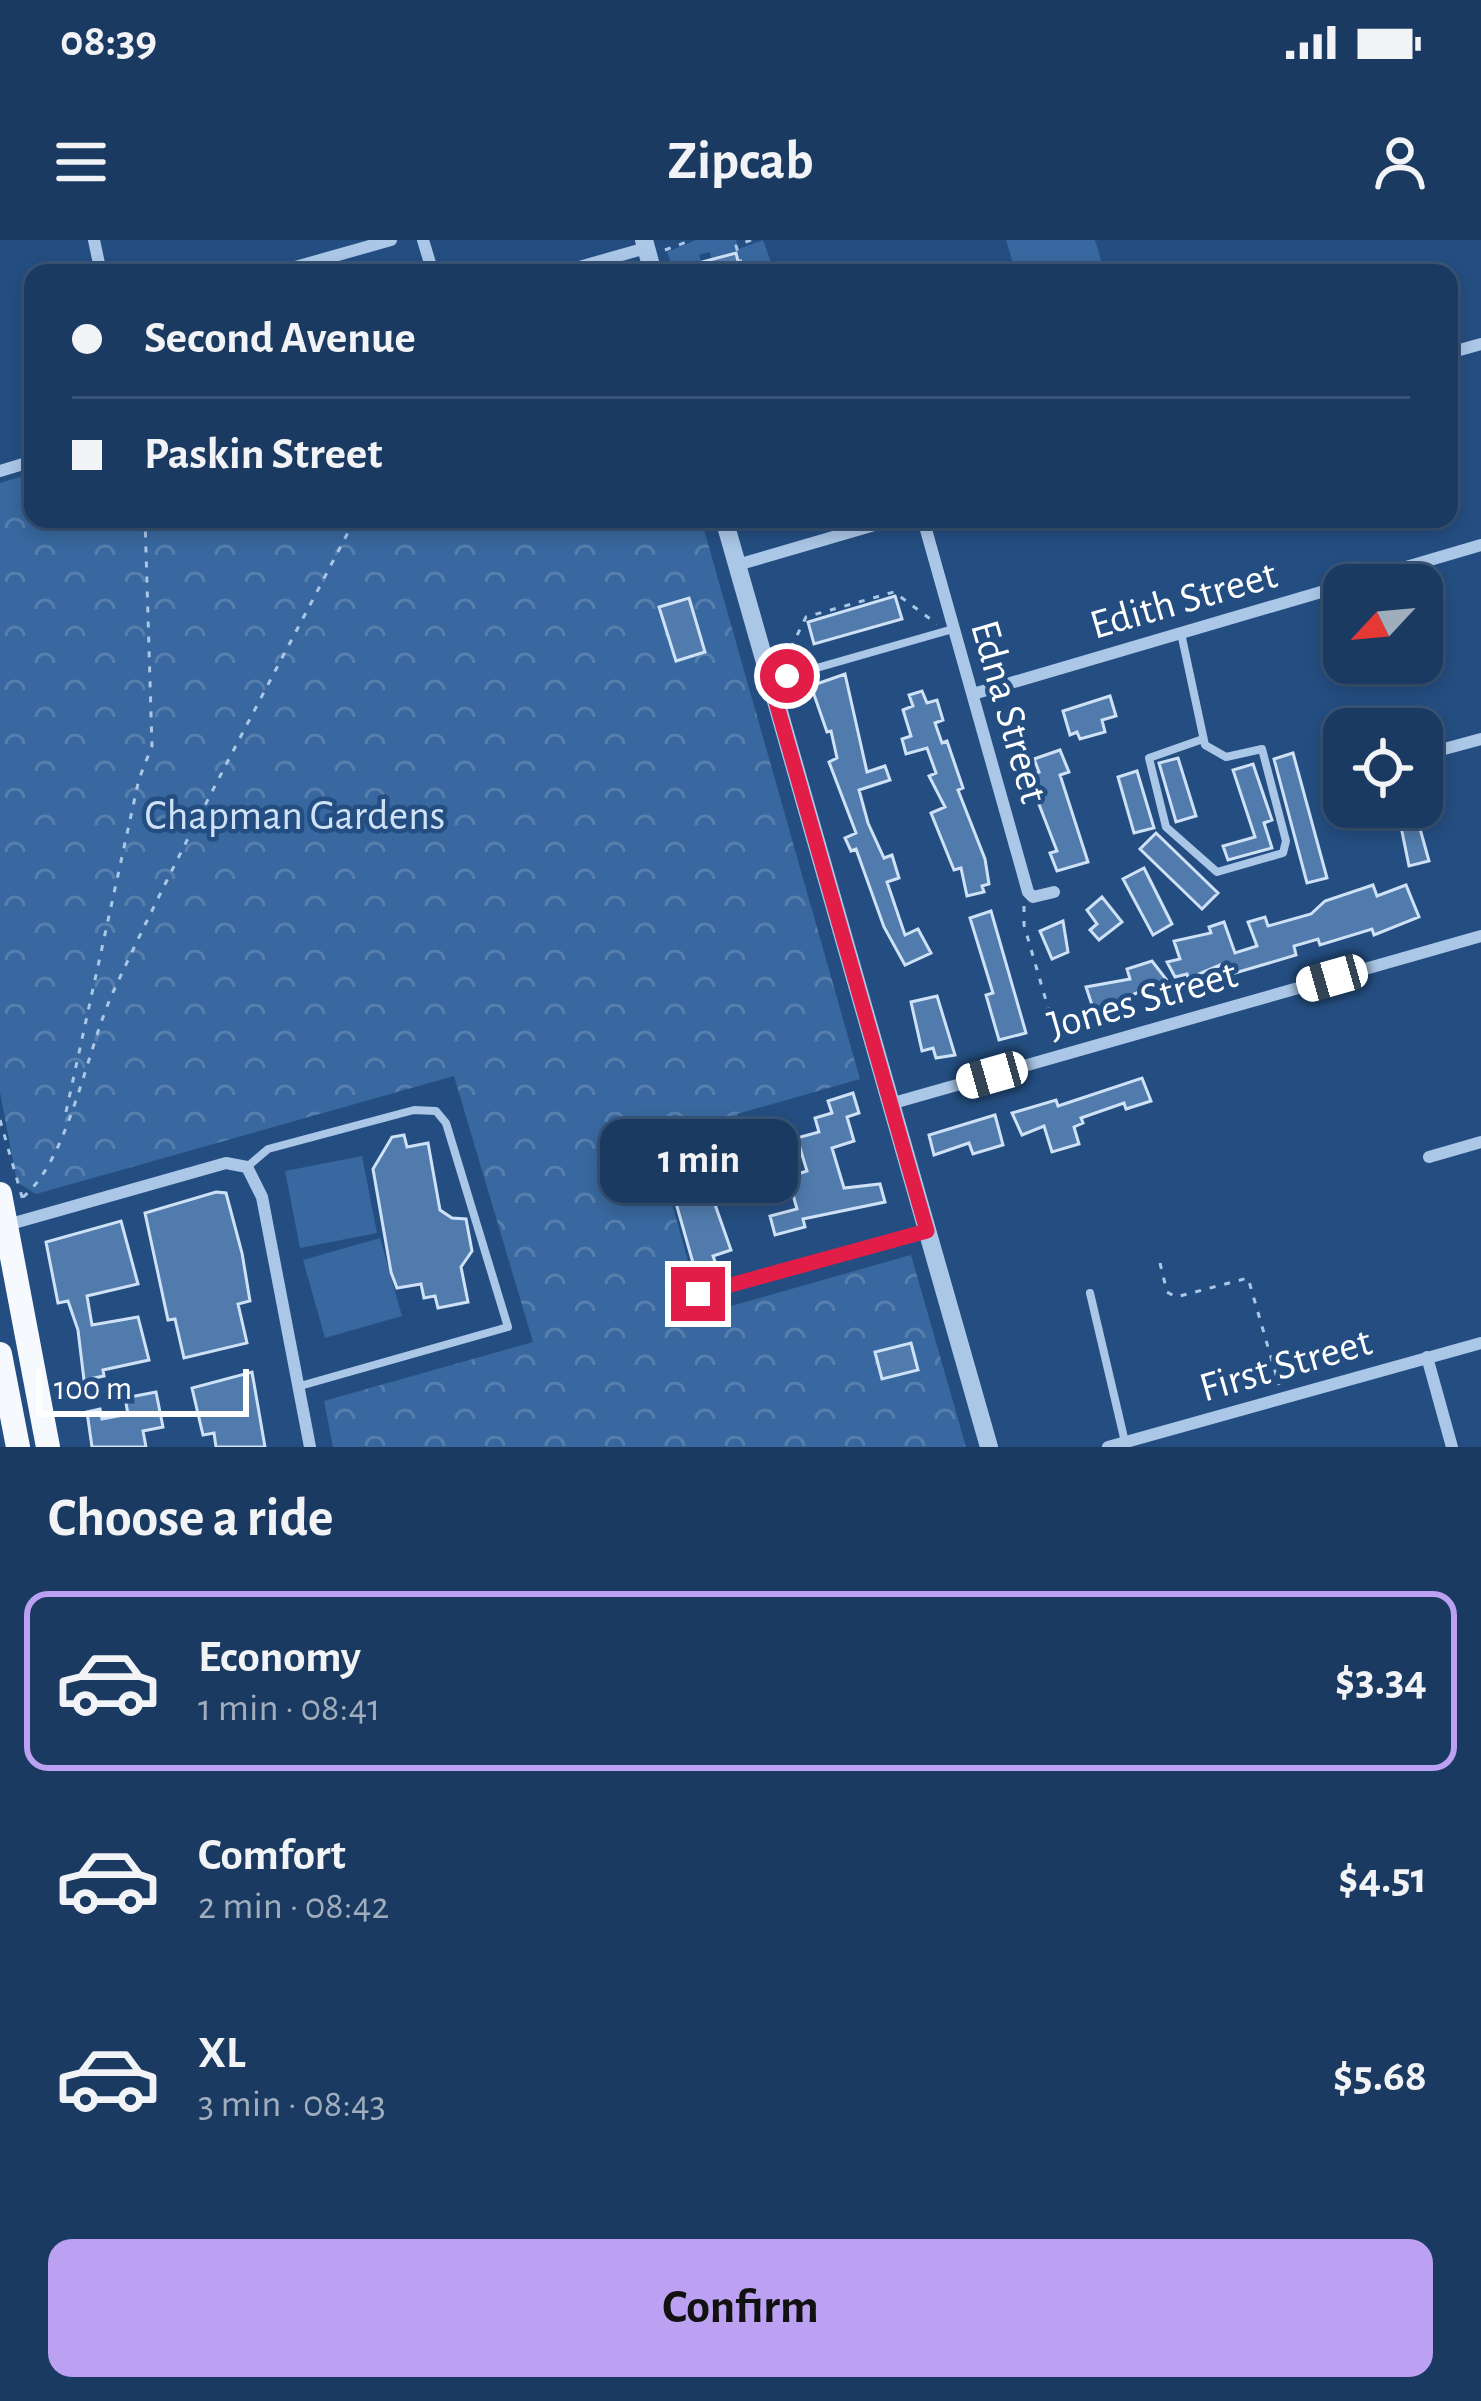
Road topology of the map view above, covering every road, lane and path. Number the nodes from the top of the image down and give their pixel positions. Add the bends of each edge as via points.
1 (392, 240) edge
2 (692, 240) edge
3 (751, 240) edge
4 (650, 244) edge
5 (306, 264) edge
6 (587, 264) edge
7 (742, 264) edge
8 (146, 528) edge
9 (350, 528) edge
10 (727, 528) edge
11 (864, 528) edge
12 (924, 528) edge
13 (1481, 544) edge
14 (737, 565) junction
15 (948, 631) junction
16 (1180, 633) junction
17 (783, 663) dead end
18 (770, 681) junction
19 (973, 694) junction
20 (1203, 739) junction
21 (1481, 739) edge
22 (1443, 749) edge
23 (1028, 892) junction
24 (1054, 892) dead end
25 (1481, 936) edge
26 (1061, 1055) junction
27 (890, 1104) junction
28 (0, 1120) edge
29 (66, 1120) junction
30 (1481, 1142) edge
31 (1429, 1157) dead end
32 (247, 1167) junction
33 (12, 1196) edge
34 (25, 1206) dead end
35 (6, 1225) junction
36 (927, 1231) junction
37 (1160, 1263) dead end
38 (1090, 1293) dead end
39 (698, 1294) dead end
40 (1481, 1342) edge
41 (0, 1354) edge
42 (1427, 1357) junction
43 (298, 1387) junction
44 (1282, 1398) junction
45 (1124, 1442) junction
46 (18, 1447) edge
47 (48, 1447) edge
48 (310, 1447) edge
49 (988, 1447) edge
50 (1108, 1447) edge
51 (1452, 1447) edge

1 - 5 street
2 - 4 path
3 - 7 path via 736,246
4 - 6 street
8 - 29 path via 152,746
9 - 29 path via 112,995
10 - 14 street
11 - 14 street
12 - 15 street, Edna Street
13 - 16 street, Edith Street
14 - 18 street
15 - 17 path via 894,592 806,617
15 - 18 lane
15 - 19 street, Edna Street
16 - 19 street, Edith Street
16 - 20 lane
18 - 27 street
19 - 23 street, Edna Street
20 - 20 lane via 1222,757 1262,749 1283,853 1220,873 1168,830 1149,758
21 - 22 street
23 - 24 street
23 - 26 path via 1024,925
25 - 26 street, Jones Street
26 - 27 street, Jones Street
27 - 36 street
28 - 33 path
29 - 33 path via 37,1186
30 - 31 street
32 - 35 street via 226,1162
32 - 43 street via 262,1197
32 - 43 lane via 268,1149 436,1111 508,1328
33 - 34 path
33 - 35 highway
35 - 47 highway
36 - 39 street
36 - 49 street
37 - 44 path via 1167,1292 1176,1297 1248,1278
38 - 45 lane
40 - 42 street, First Street
41 - 46 highway
42 - 44 street, First Street
42 - 51 street
43 - 48 street
44 - 45 street, First Street
45 - 50 street, First Street

